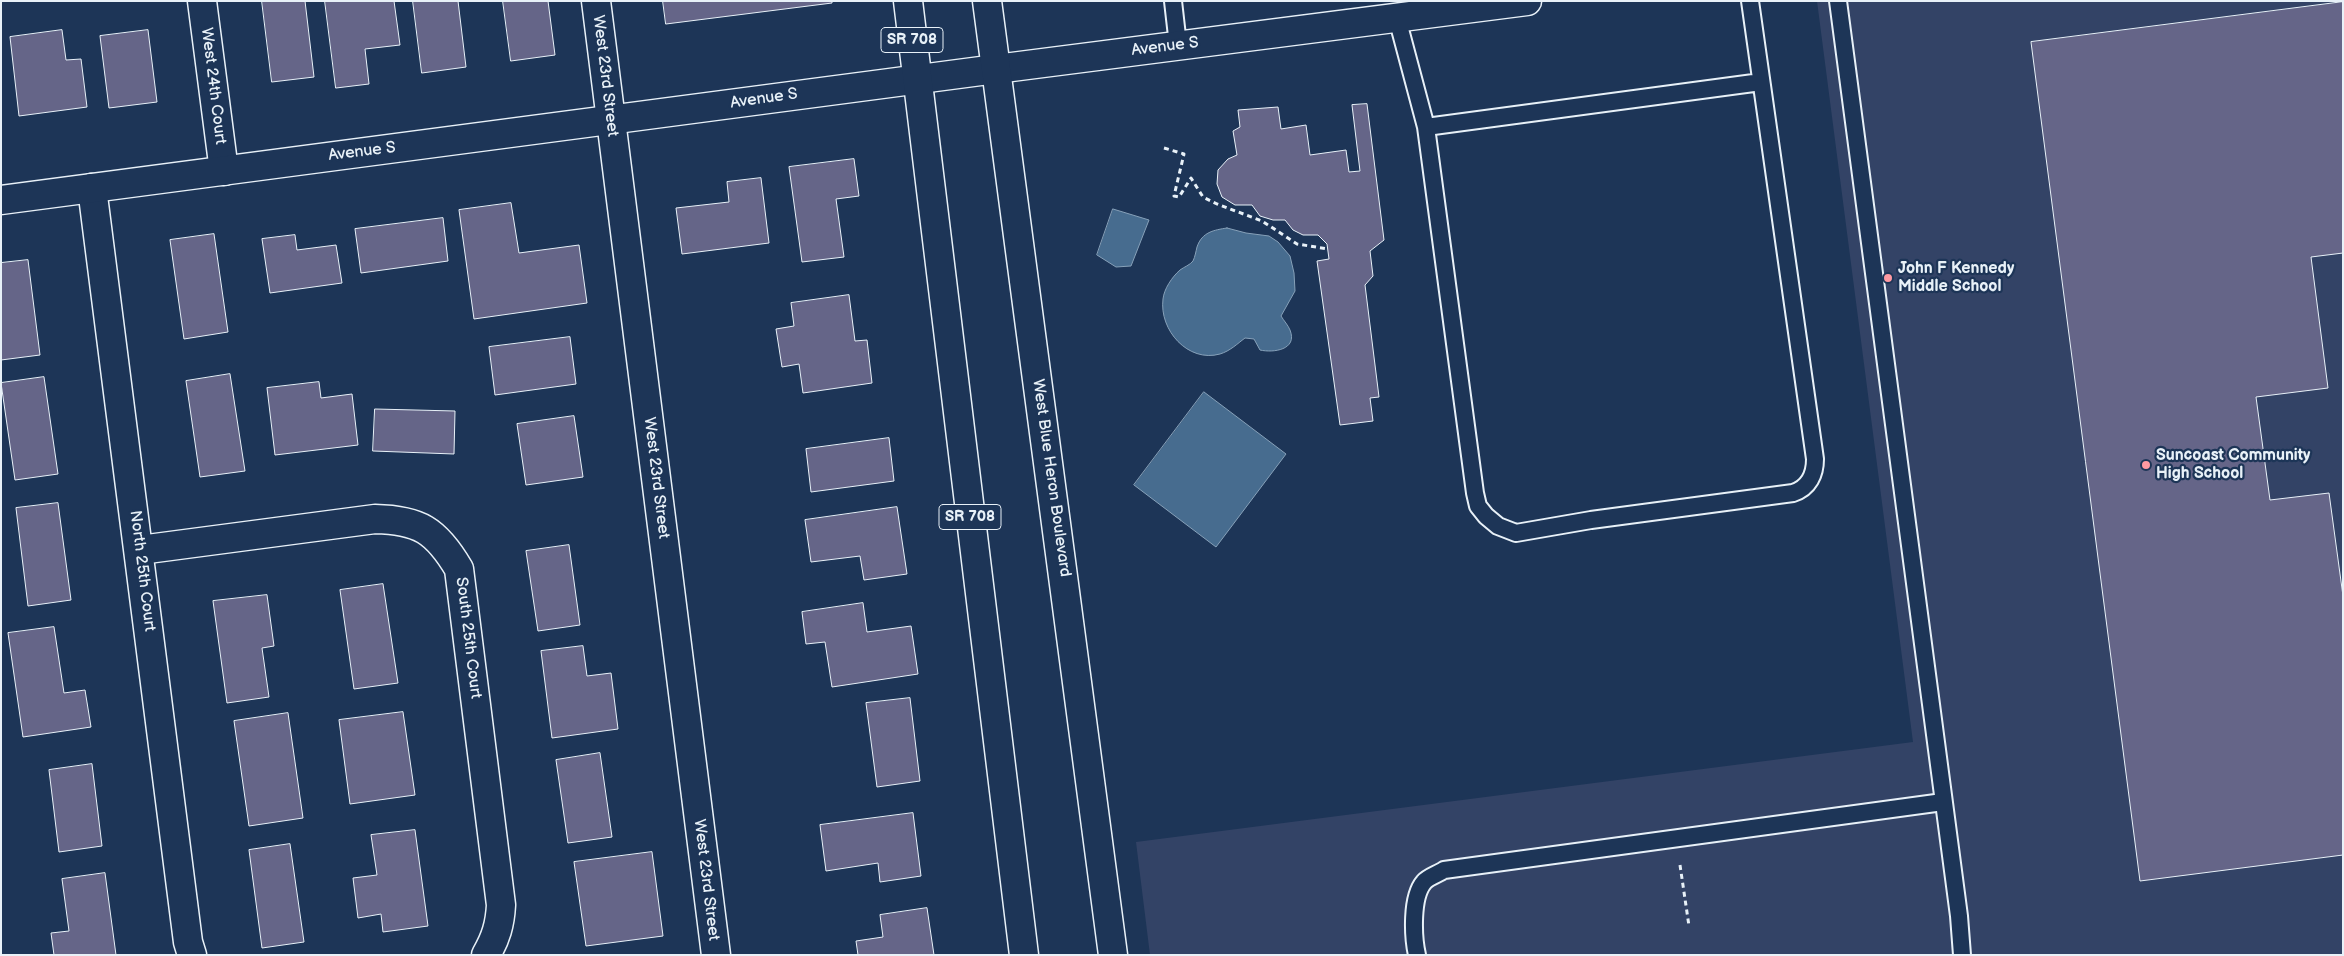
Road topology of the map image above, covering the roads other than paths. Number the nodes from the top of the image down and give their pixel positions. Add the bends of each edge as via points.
1 (202, 1) edge
2 (596, 1) edge
3 (908, 1) edge
4 (987, 1) edge
5 (1173, 1) edge
6 (1524, 1) edge
7 (1750, 1) edge
8 (1838, 1) edge
9 (1396, 10) edge
10 (1178, 45) junction
11 (996, 69) junction
12 (917, 78) junction
13 (1761, 82) junction
14 (611, 120) junction
15 (1426, 127) junction
16 (224, 171) junction
17 (92, 188) junction
18 (1, 200) edge
19 (140, 550) junction
20 (1942, 802) junction
21 (192, 955) edge
22 (486, 955) edge
23 (716, 955) edge
24 (1024, 955) edge
25 (1113, 955) edge
26 (1416, 955) edge
27 (1962, 955) edge

1 - 16 street, West 24th Court
2 - 14 street, West 23rd Street
3 - 12 street, SR 708
4 - 11 street, West Blue Heron Boulevard
5 - 10 lane
6 - 9 street, Avenue S
7 - 13 lane
8 - 20 lane
9 - 10 street, Avenue S
9 - 15 lane
10 - 11 street, Avenue S
11 - 12 street, Avenue S
11 - 25 street, West Blue Heron Boulevard
12 - 14 street, Avenue S
12 - 24 street, SR 708
13 - 15 lane
13 - 15 lane via 1815,472 1801,491 1793,493 1516,533 1498,526 1486,516 1474,493
14 - 16 street, Avenue S
14 - 23 street, West 23rd Street
16 - 17 street, Avenue S
17 - 18 street, Avenue S
17 - 19 street, North 25th Court
19 - 21 street, North 25th Court
19 - 22 street, South 25th Court via 374,519 401,520 427,530 446,547 459,569 501,905 495,941
20 - 26 lane via 1444,870 1423,883 1416,904 1412,934
20 - 27 lane

